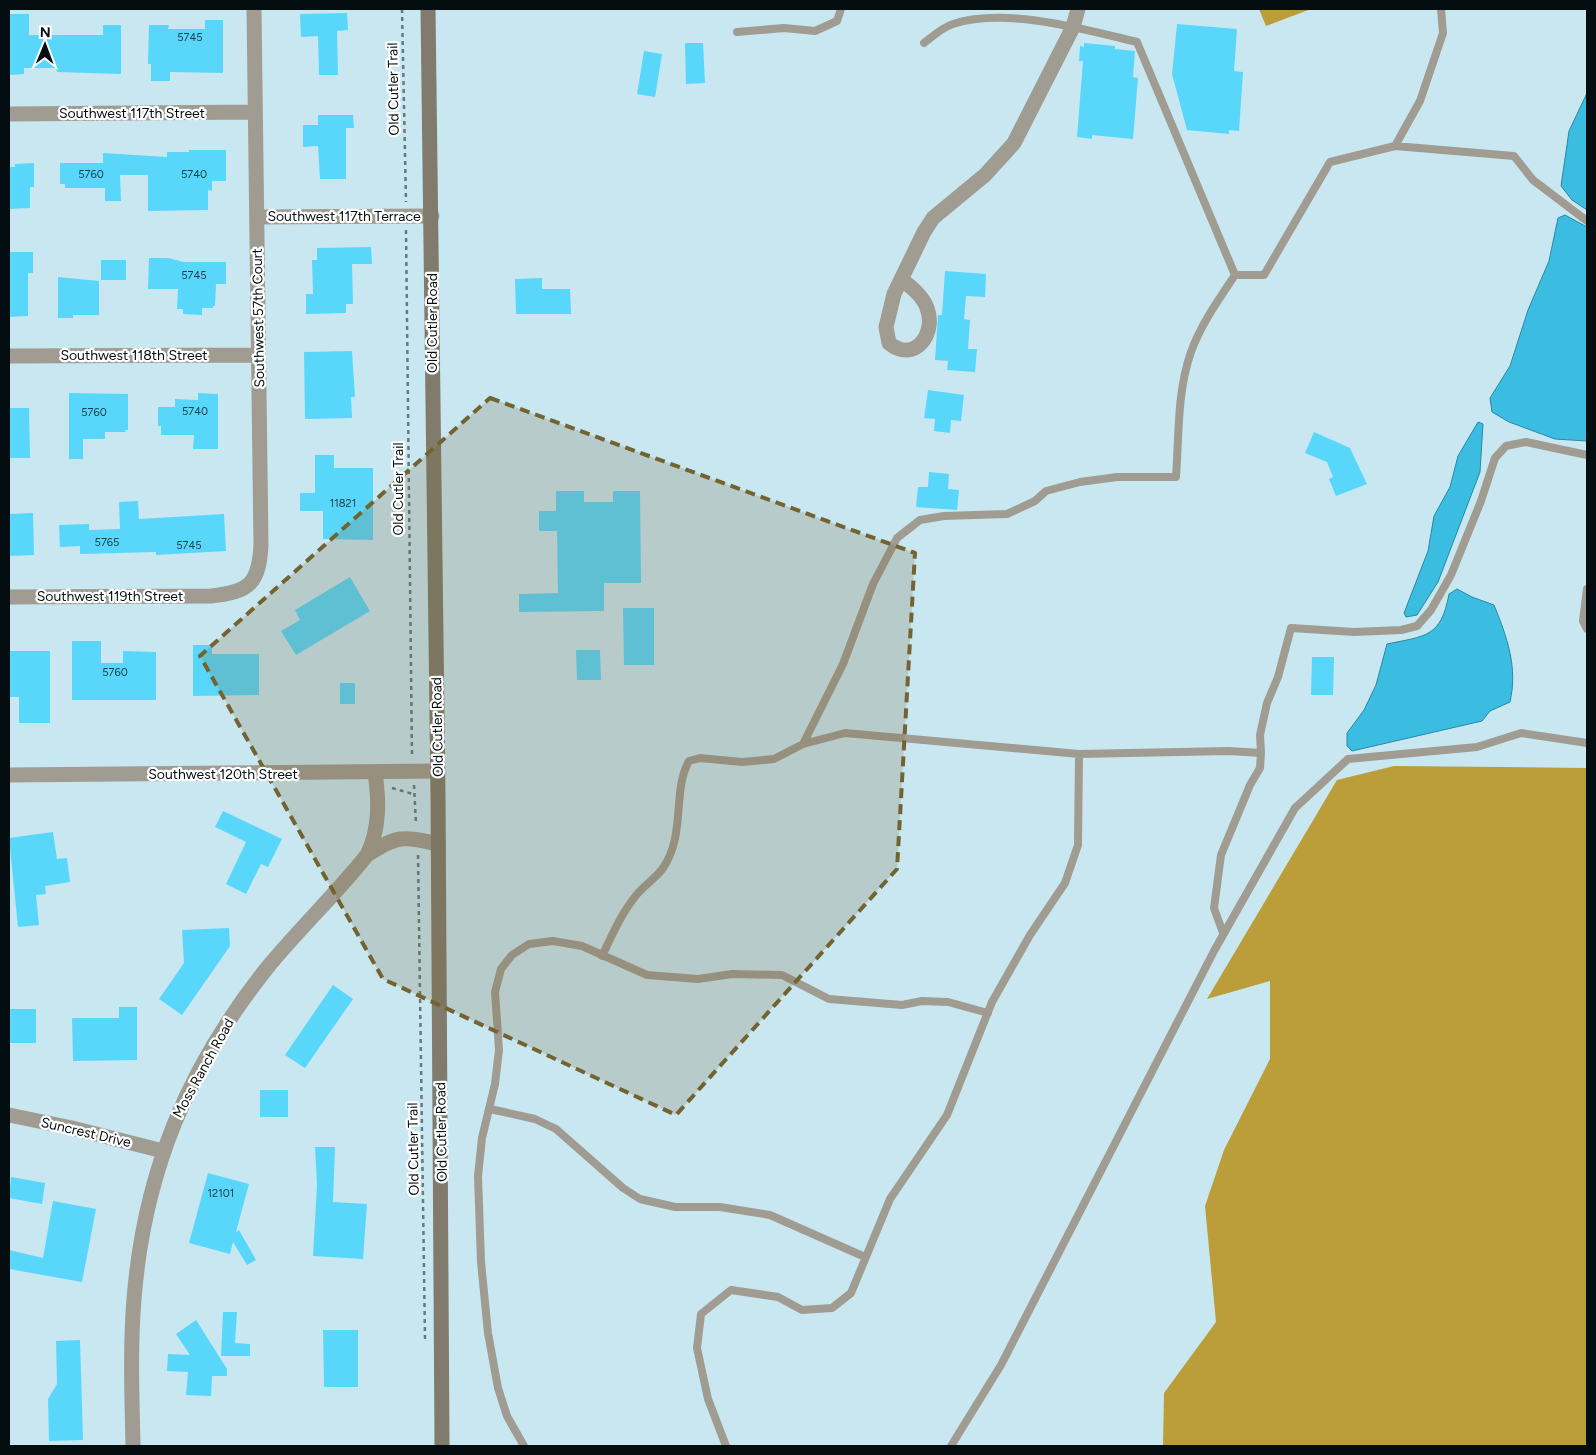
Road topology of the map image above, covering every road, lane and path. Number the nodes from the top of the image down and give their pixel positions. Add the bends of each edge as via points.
1 (254, 9) edge
2 (402, 9) edge
3 (428, 9) edge
4 (841, 9) edge
5 (1078, 9) edge
6 (1441, 9) edge
7 (1073, 27) junction
8 (737, 32) dead end
9 (924, 42) dead end
10 (255, 112) junction
11 (9, 114) edge
12 (1395, 146) junction
13 (406, 199) dead end
14 (432, 216) junction
15 (257, 217) junction
16 (1587, 221) edge
17 (406, 226) dead end
18 (1235, 275) junction
19 (901, 279) dead end
20 (258, 355) junction
21 (9, 356) edge
22 (1587, 455) edge
23 (1587, 589) edge
24 (211, 596) joint
25 (9, 597) edge
26 (1587, 630) edge
27 (1587, 743) edge
28 (804, 744) junction
29 (412, 752) dead end
30 (1260, 753) junction
31 (1079, 754) junction
32 (437, 771) junction
33 (375, 773) junction
34 (9, 775) edge
35 (414, 785) dead end
36 (388, 786) dead end
37 (414, 794) junction
38 (415, 816) dead end
39 (438, 844) junction
40 (418, 852) dead end
41 (367, 855) junction
42 (1223, 933) junction
43 (602, 956) junction
44 (988, 1013) junction
45 (490, 1109) junction
46 (9, 1115) edge
47 (163, 1152) junction
48 (865, 1258) junction
49 (425, 1341) dead end
50 (133, 1446) edge
51 (442, 1446) edge
52 (524, 1446) edge
53 (726, 1446) edge
54 (951, 1446) edge

1 - 10 street, Southwest 57th Court
2 - 13 path, Old Cutler Trail
3 - 14 main road, Old Cutler Road
4 - 8 lane via 837,21 815,31 784,28
5 - 7 street
6 - 12 lane via 1443,33 1420,101
7 - 9 lane via 1000,17 976,18 950,24
7 - 18 lane via 1137,42
7 - 19 street via 1014,144 985,175 933,218
10 - 11 street, Southwest 117th Street
10 - 15 street, Southwest 57th Court
12 - 16 lane via 1514,156 1533,180
12 - 18 lane via 1330,162 1264,275
14 - 15 street, Southwest 117th Terrace
14 - 32 main road, Old Cutler Road
15 - 20 street, Southwest 57th Court
17 - 29 path, Old Cutler Trail
18 - 28 lane via 1211,311 1191,352 1182,397 1176,477 1117,477 1080,482 1046,491 1035,501 1007,514 920,520 897,538 873,584 843,664
20 - 21 street, Southwest 118th Street
20 - 24 street, Southwest 57th Court via 260,559 257,573 242,590
22 - 30 lane via 1526,442 1506,446 1494,458 1481,501 1451,576 1431,610 1417,626 1354,632 1291,628 1278,677 1267,703 1260,734
23 - 26 lane via 1583,621
24 - 25 street, Southwest 119th Street
27 - 42 lane via 1521,733 1477,747 1348,758 1295,808
28 - 31 lane via 845,733
28 - 43 lane via 774,759 742,762 700,758 690,761 683,772 677,835 663,868 621,916
30 - 31 lane
30 - 42 lane via 1260,768 1221,855 1214,908
31 - 44 lane via 1078,845 1065,883 1030,935
32 - 33 street, Southwest 120th Street
32 - 39 main road, Old Cutler Road
33 - 34 street, Southwest 120th Street
33 - 41 street, Moss Ranch Road via 377,816
35 - 37 path
36 - 37 path
37 - 38 path
39 - 41 street, Moss Ranch Road via 400,838
39 - 51 main road, Old Cutler Road
40 - 49 path, Old Cutler Trail
41 - 47 street, Moss Ranch Road via 268,967 233,1014 179,1108
42 - 54 lane via 1001,1365
43 - 44 lane via 647,975 698,979 732,974 782,976 829,999 902,1005 922,1001 948,1002
43 - 45 lane via 582,946 563,942 529,944 512,955 501,969 495,992 498,1050
44 - 48 lane via 947,1115 890,1199
45 - 48 lane via 535,1119 556,1129 640,1199 675,1207 720,1207 770,1215
45 - 52 lane via 482,1138 478,1176 488,1333 498,1388 507,1416
46 - 47 street, Suncrest Drive
47 - 50 street, Moss Ranch Road via 146,1212 134,1299
48 - 53 lane via 851,1293 832,1308 802,1310 778,1297 731,1290 701,1314 697,1348 708,1399

